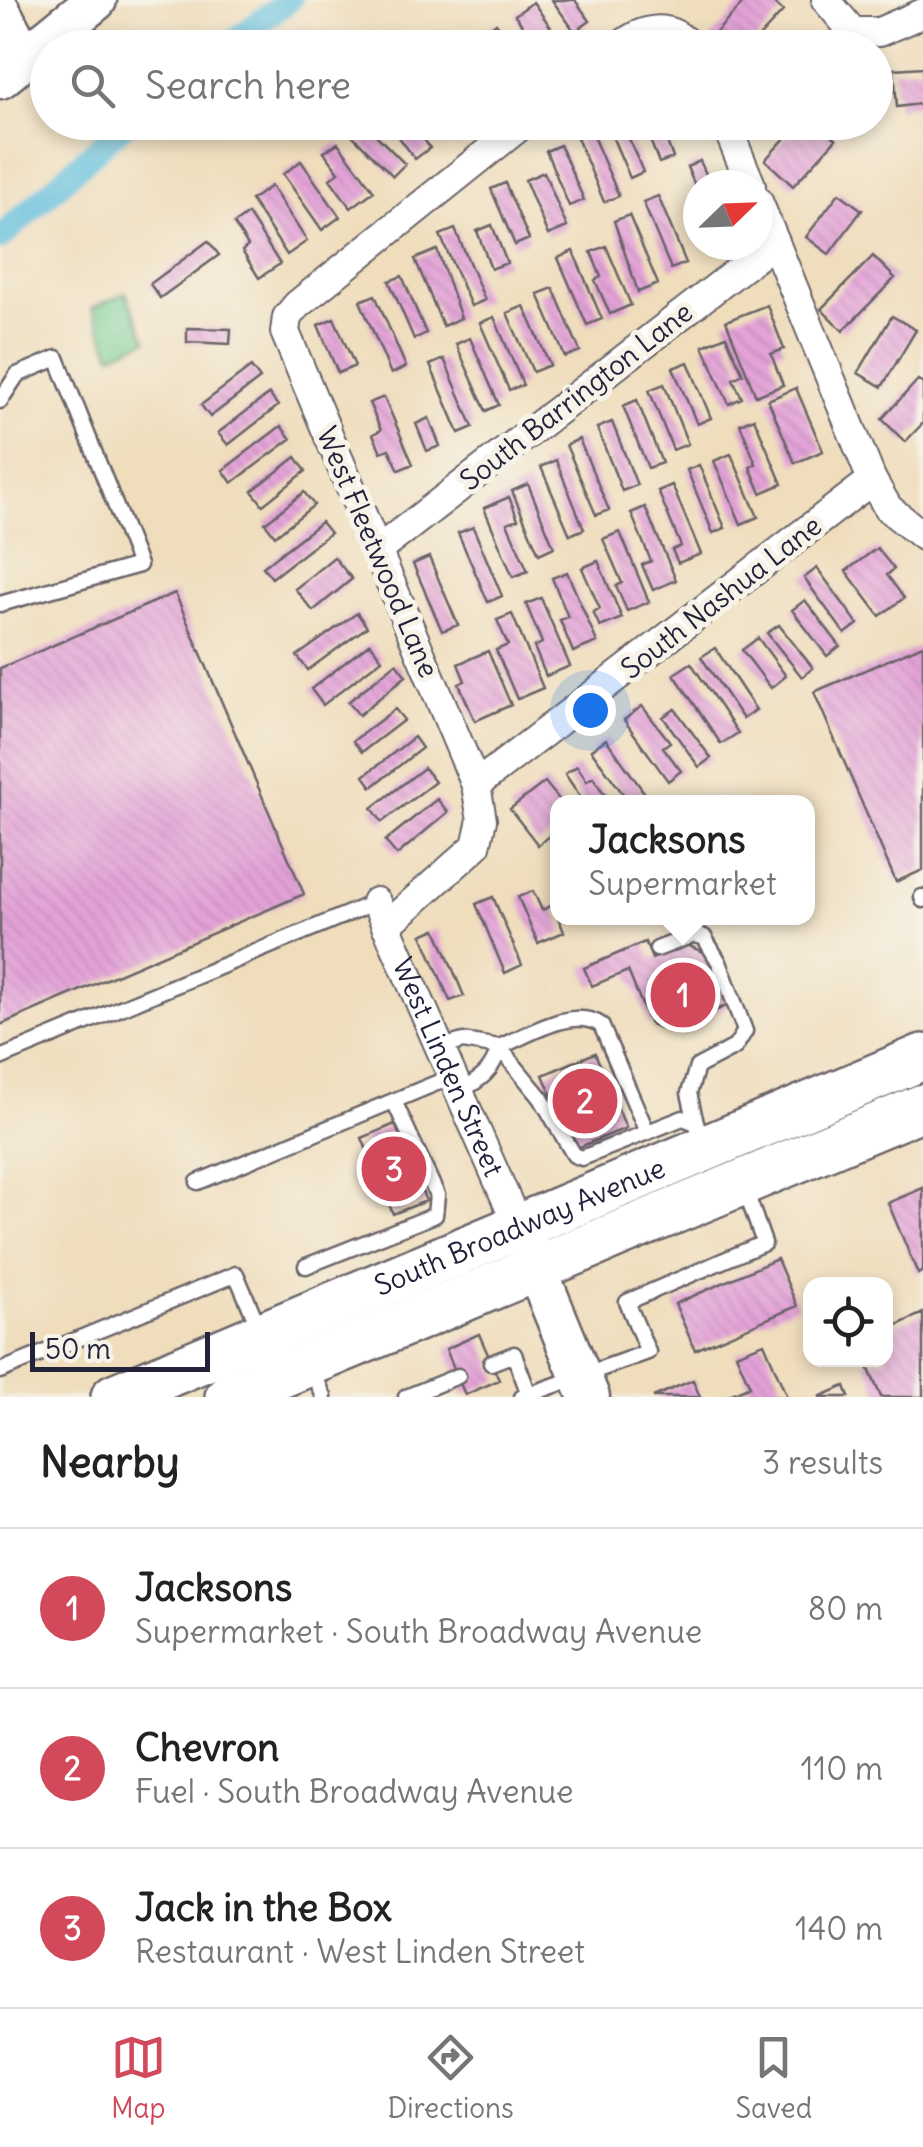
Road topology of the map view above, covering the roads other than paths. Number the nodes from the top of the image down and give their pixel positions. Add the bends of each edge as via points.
1 (96, 0) edge
2 (826, 0) edge
3 (0, 10) edge
4 (923, 13) edge
5 (59, 30) edge
6 (851, 30) edge
7 (884, 30) edge
8 (12, 68) edge
9 (503, 140) edge
10 (733, 140) edge
11 (745, 170) edge
12 (773, 237) edge
13 (775, 242) junction
14 (0, 401) edge
15 (872, 480) junction
16 (923, 536) edge
17 (377, 550) junction
18 (0, 604) edge
19 (476, 785) junction
20 (381, 914) junction
21 (658, 949) dead end
22 (499, 1047) junction
23 (439, 1048) junction
24 (0, 1058) edge
25 (923, 1058) edge
26 (454, 1085) junction
27 (394, 1101) junction
28 (923, 1107) edge
29 (646, 1132) junction
30 (701, 1136) junction
31 (198, 1182) dead end
32 (743, 1183) junction
33 (518, 1226) junction
34 (306, 1266) dead end
35 (536, 1270) junction
36 (262, 1334) junction
37 (491, 1363) dead end
38 (0, 1370) edge
39 (458, 1376) dead end
40 (317, 1380) edge
41 (584, 1386) edge
42 (114, 1397) edge
43 (228, 1397) edge
44 (406, 1397) edge
45 (528, 1397) edge

1 - 5 street
2 - 6 street
3 - 8 street
4 - 7 street
9 - 17 street, West Fleetwood Lane via 287,317 285,332
10 - 11 street
12 - 13 street
13 - 15 street
13 - 17 street, South Barrington Lane
14 - 18 lane via 17,375 57,358 139,565
15 - 16 street via 888,508
15 - 19 street, South Nashua Lane
17 - 19 street, West Fleetwood Lane
19 - 20 street via 482,820 476,846
20 - 23 street, West Linden Street
20 - 24 lane
21 - 30 lane via 704,937 745,1031 735,1047 697,1067 689,1093
22 - 23 lane via 463,1041
22 - 26 lane via 484,1078
22 - 29 lane via 541,1098 574,1156
22 - 29 lane via 575,1017 593,1020 601,1025
23 - 26 street, West Linden Street
25 - 30 main road, South Broadway Avenue
26 - 27 lane
26 - 33 street, West Linden Street
27 - 31 lane
27 - 34 lane via 437,1195 436,1215
28 - 32 main road, South Broadway Avenue
29 - 30 lane via 682,1118
30 - 33 main road, South Broadway Avenue
32 - 35 main road, South Broadway Avenue
32 - 41 lane via 764,1243 628,1302 648,1352
33 - 35 street, West Linden Street
33 - 36 main road, South Broadway Avenue
35 - 40 main road, South Broadway Avenue
35 - 41 street, West Linden Street
36 - 38 lane via 236,1274
36 - 42 main road, South Broadway Avenue
37 - 45 lane via 514,1354
39 - 44 lane
40 - 43 main road, South Broadway Avenue
41 - 45 lane

